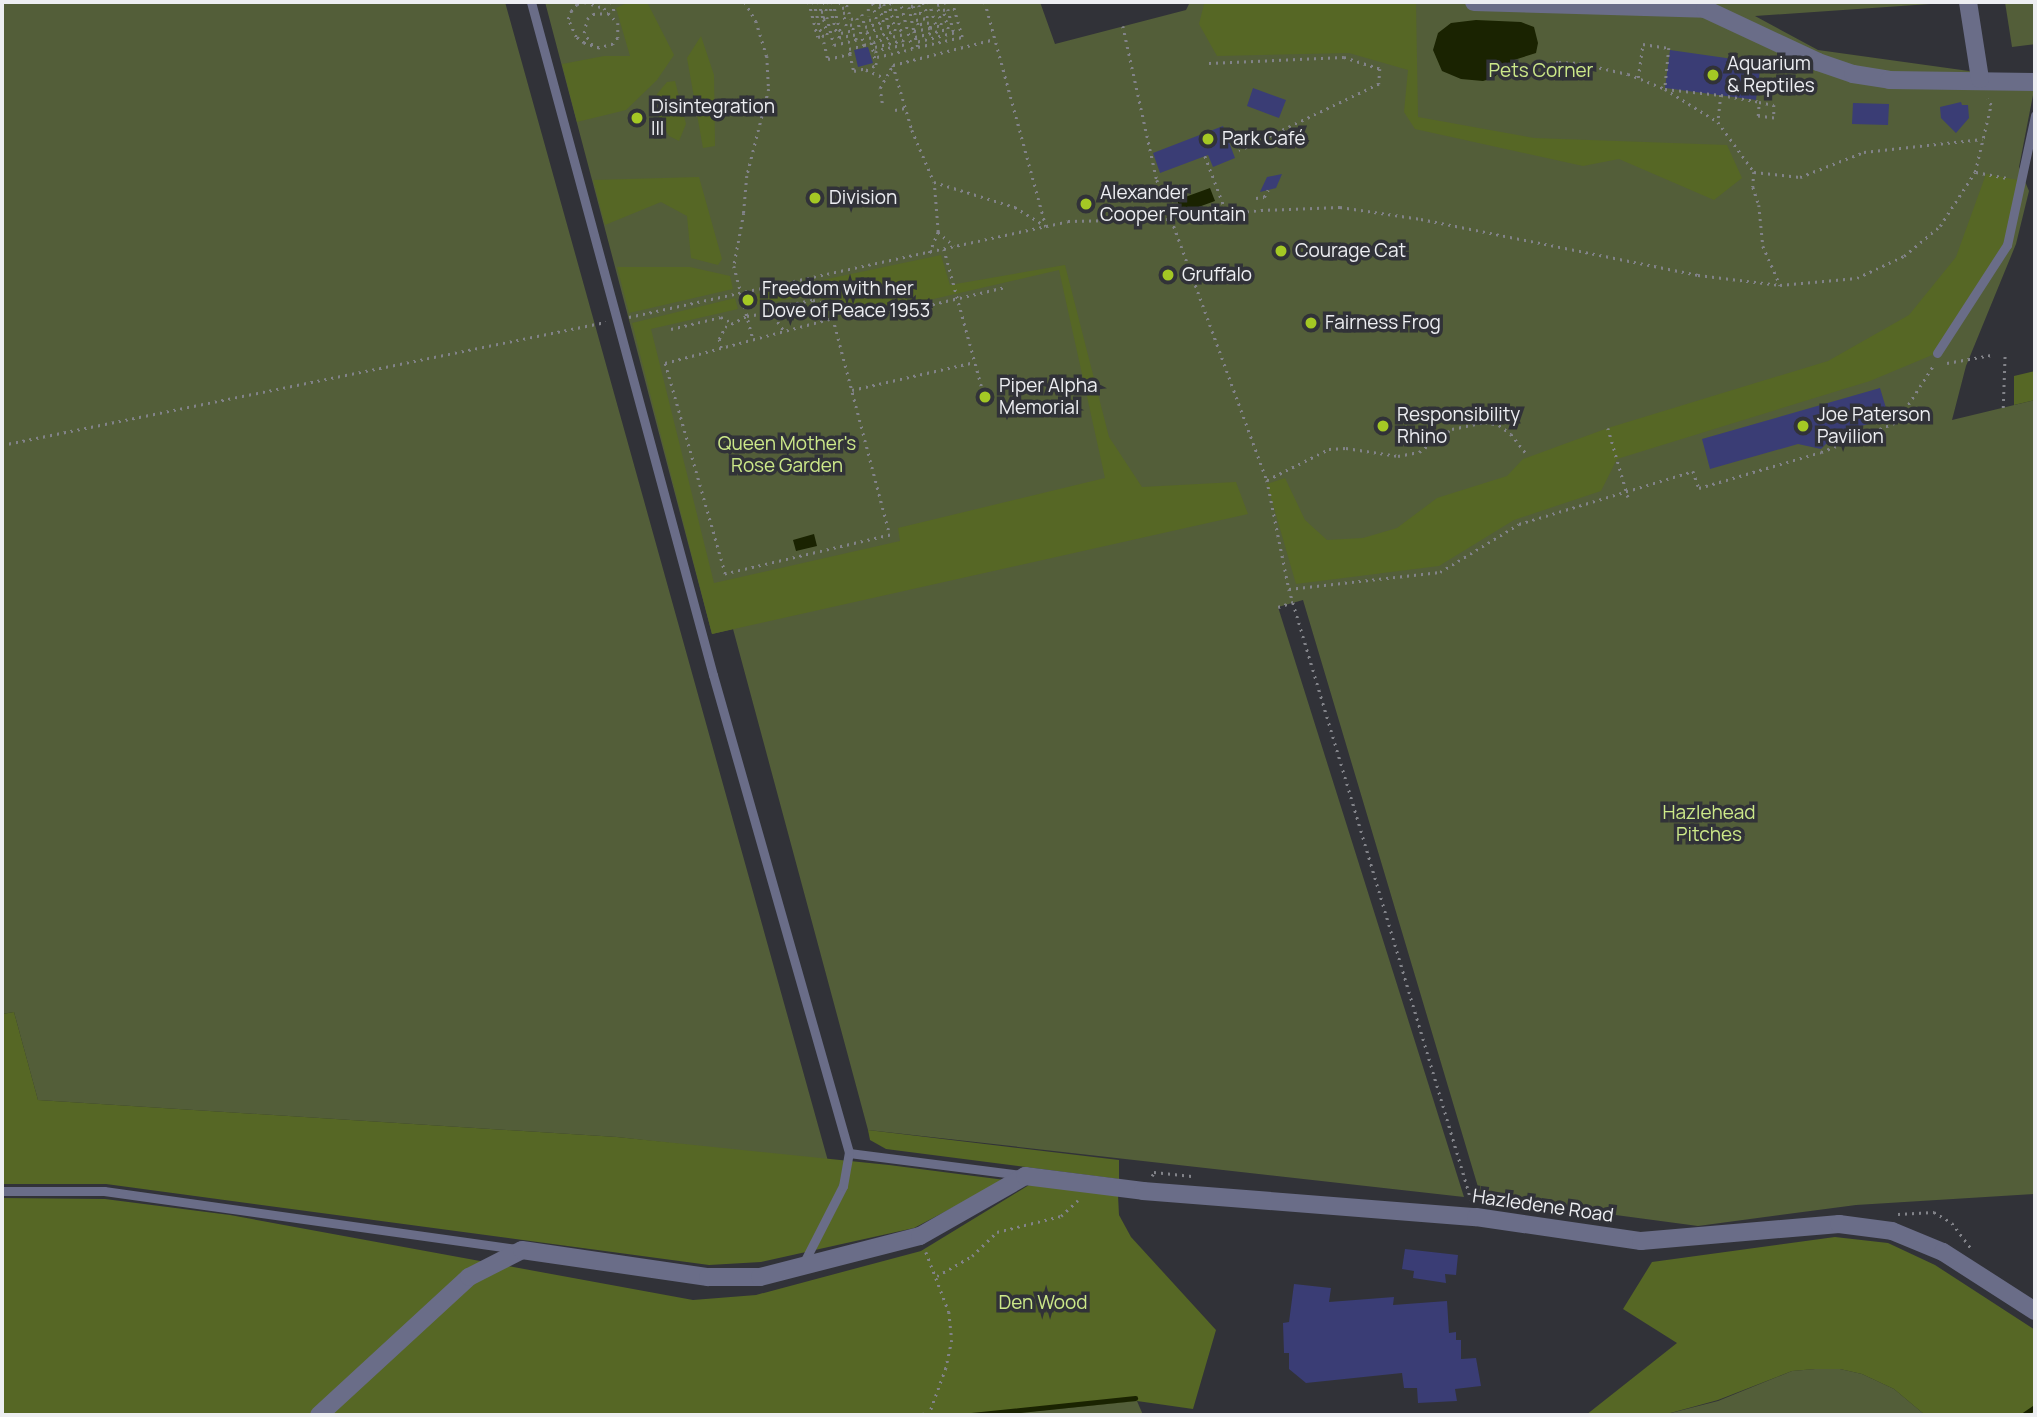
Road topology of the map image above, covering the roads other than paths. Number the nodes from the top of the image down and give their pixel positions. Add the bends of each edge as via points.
1 (531, 2) edge
2 (1474, 2) edge
3 (1968, 2) edge
4 (1980, 79) junction
5 (2035, 82) edge
6 (2035, 115) edge
7 (1937, 352) dead end
8 (849, 1153) junction
9 (1025, 1176) junction
10 (2, 1191) edge
11 (522, 1250) junction
12 (802, 1266) junction
13 (2035, 1311) edge
14 (319, 1415) edge

1 - 8 lane
2 - 4 street via 1704,9 1853,74 1889,80
3 - 4 street
4 - 5 street
6 - 7 lane via 2007,245
8 - 9 lane
8 - 12 lane via 843,1186
9 - 12 street via 919,1236
9 - 13 street, Hazledene Road via 1143,1191 1476,1217 1642,1241 1839,1224 1892,1231 1943,1252
10 - 11 lane via 104,1191
11 - 12 street via 708,1277 760,1277
11 - 14 street via 469,1277

